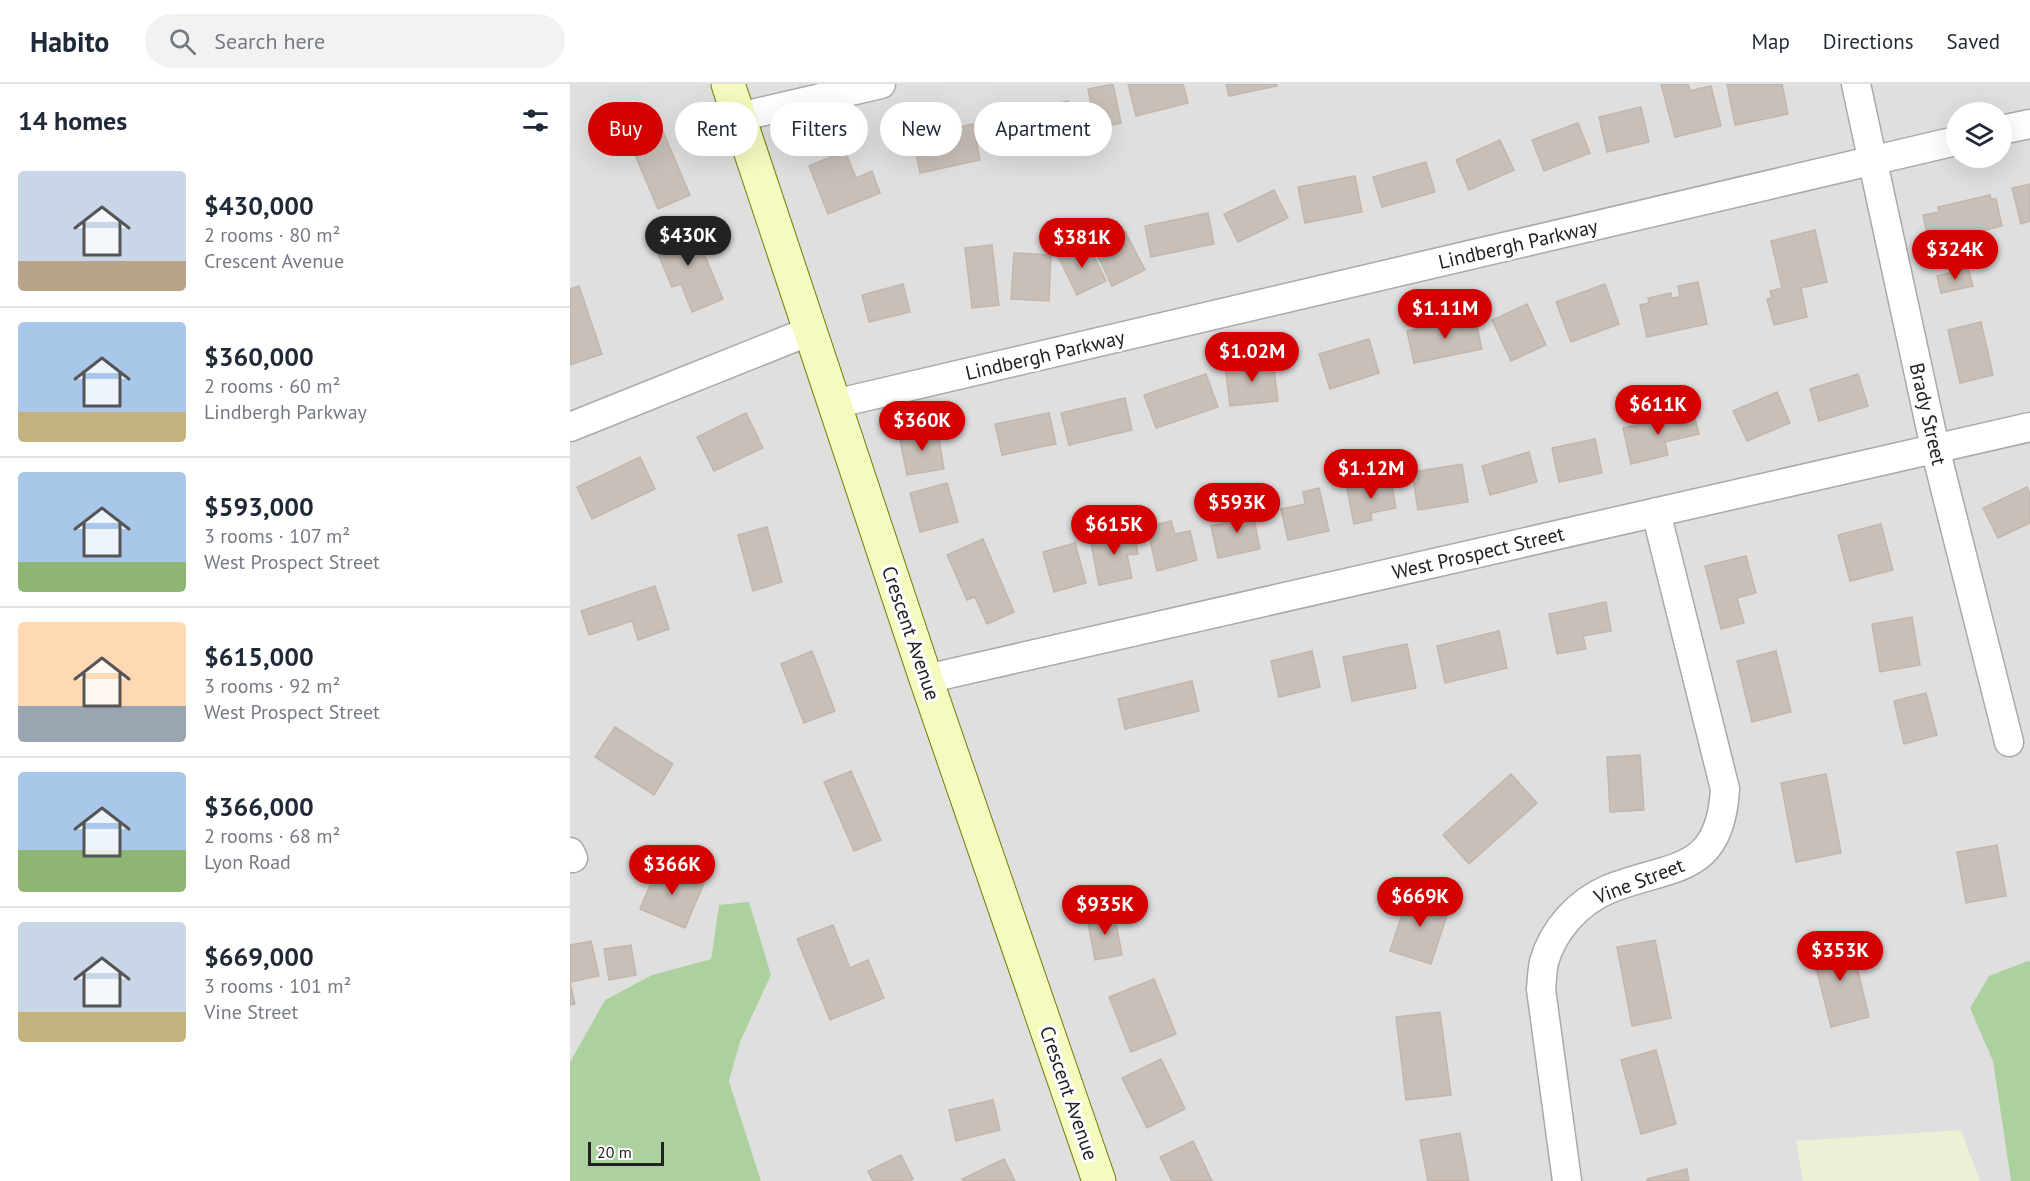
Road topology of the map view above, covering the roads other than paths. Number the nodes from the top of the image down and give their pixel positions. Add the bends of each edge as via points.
1 (728, 84) edge
2 (881, 84) edge
3 (1856, 84) edge
4 (734, 102) edge
5 (758, 113) edge
6 (2030, 124) edge
7 (2012, 128) edge
8 (1946, 143) edge
9 (752, 156) edge
10 (1872, 160) junction
11 (810, 331) junction
12 (834, 404) junction
13 (570, 427) edge
14 (2030, 427) edge
15 (1935, 448) junction
16 (1656, 512) junction
17 (926, 679) junction
18 (2009, 742) dead end
19 (1099, 1181) edge
20 (1567, 1181) edge

1 - 4 main road, Crescent Avenue
2 - 5 street
3 - 10 street, Brady Street
6 - 7 street
8 - 10 street, Lindbergh Parkway
9 - 11 main road, Crescent Avenue
10 - 12 street, Lindbergh Parkway
10 - 15 street, Brady Street
11 - 12 main road, Crescent Avenue
11 - 13 street
12 - 17 main road, Crescent Avenue
14 - 15 street, West Prospect Street
15 - 16 street, West Prospect Street
15 - 18 street, Brady Street
16 - 17 street, West Prospect Street
16 - 20 street, Vine Street via 1725,789 1724,813 1705,850 1688,863 1609,889 1587,901 1555,936 1544,963 1540,989
17 - 19 main road, Crescent Avenue

